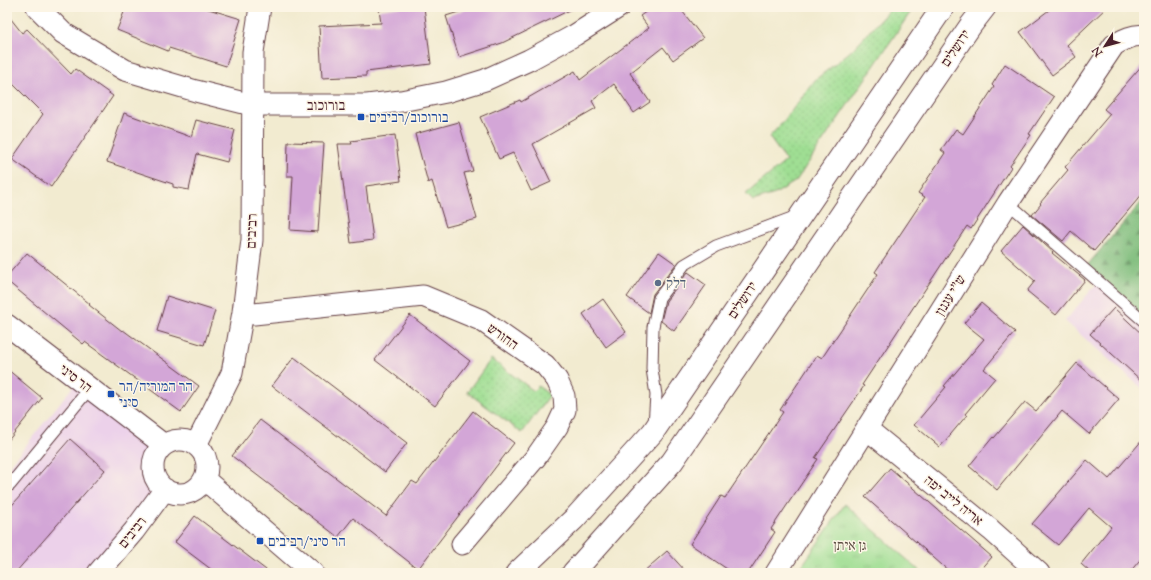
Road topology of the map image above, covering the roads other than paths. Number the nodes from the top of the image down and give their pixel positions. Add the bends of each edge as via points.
1 (37, 7) edge
2 (260, 7) edge
3 (619, 7) edge
4 (943, 7) edge
5 (985, 7) edge
6 (1143, 36) edge
7 (252, 105) junction
8 (1008, 203) junction
9 (800, 215) junction
10 (243, 312) junction
11 (1144, 321) edge
12 (7, 325) edge
13 (90, 388) junction
14 (867, 430) junction
15 (653, 432) junction
16 (164, 445) junction
17 (196, 445) junction
18 (204, 479) junction
19 (10, 485) dead end
20 (165, 490) junction
21 (462, 544) dead end
22 (98, 573) edge
23 (313, 573) edge
24 (517, 573) edge
25 (573, 573) edge
26 (776, 573) edge
27 (1039, 573) edge

1 - 7 street, בורוכוב via 62,33 125,70
2 - 7 street, רביבים via 253,52
3 - 7 street, בורוכוב via 529,60 485,80 446,92 367,105
4 - 9 main road, ירושלים
5 - 25 main road, ירושלים via 672,462
6 - 8 street, ש"י עגנון via 1128,37 1114,45
7 - 10 street, רביבים via 252,240
8 - 11 lane
8 - 14 street, ש"י עגנון
9 - 15 main road, ירושלים
9 - 15 lane via 716,246 684,265 659,298 652,327 652,370 656,395
10 - 17 street, רביבים via 232,373
10 - 21 street, החורש via 254,314 423,296 481,320 545,365 558,380 564,396 564,410 560,421 536,457
12 - 13 street, הר סיני
13 - 16 street, הר סיני
13 - 19 lane
14 - 26 street, ש"י עגנון
14 - 27 street, אריה לייב יפה via 991,530
15 - 24 main road, ירושלים via 574,519
16 - 17 street via 180,440
16 - 20 street via 154,459 153,468 159,484
17 - 18 street via 207,464
18 - 20 street via 192,492 183,494
18 - 23 street
20 - 22 street, רביבים

